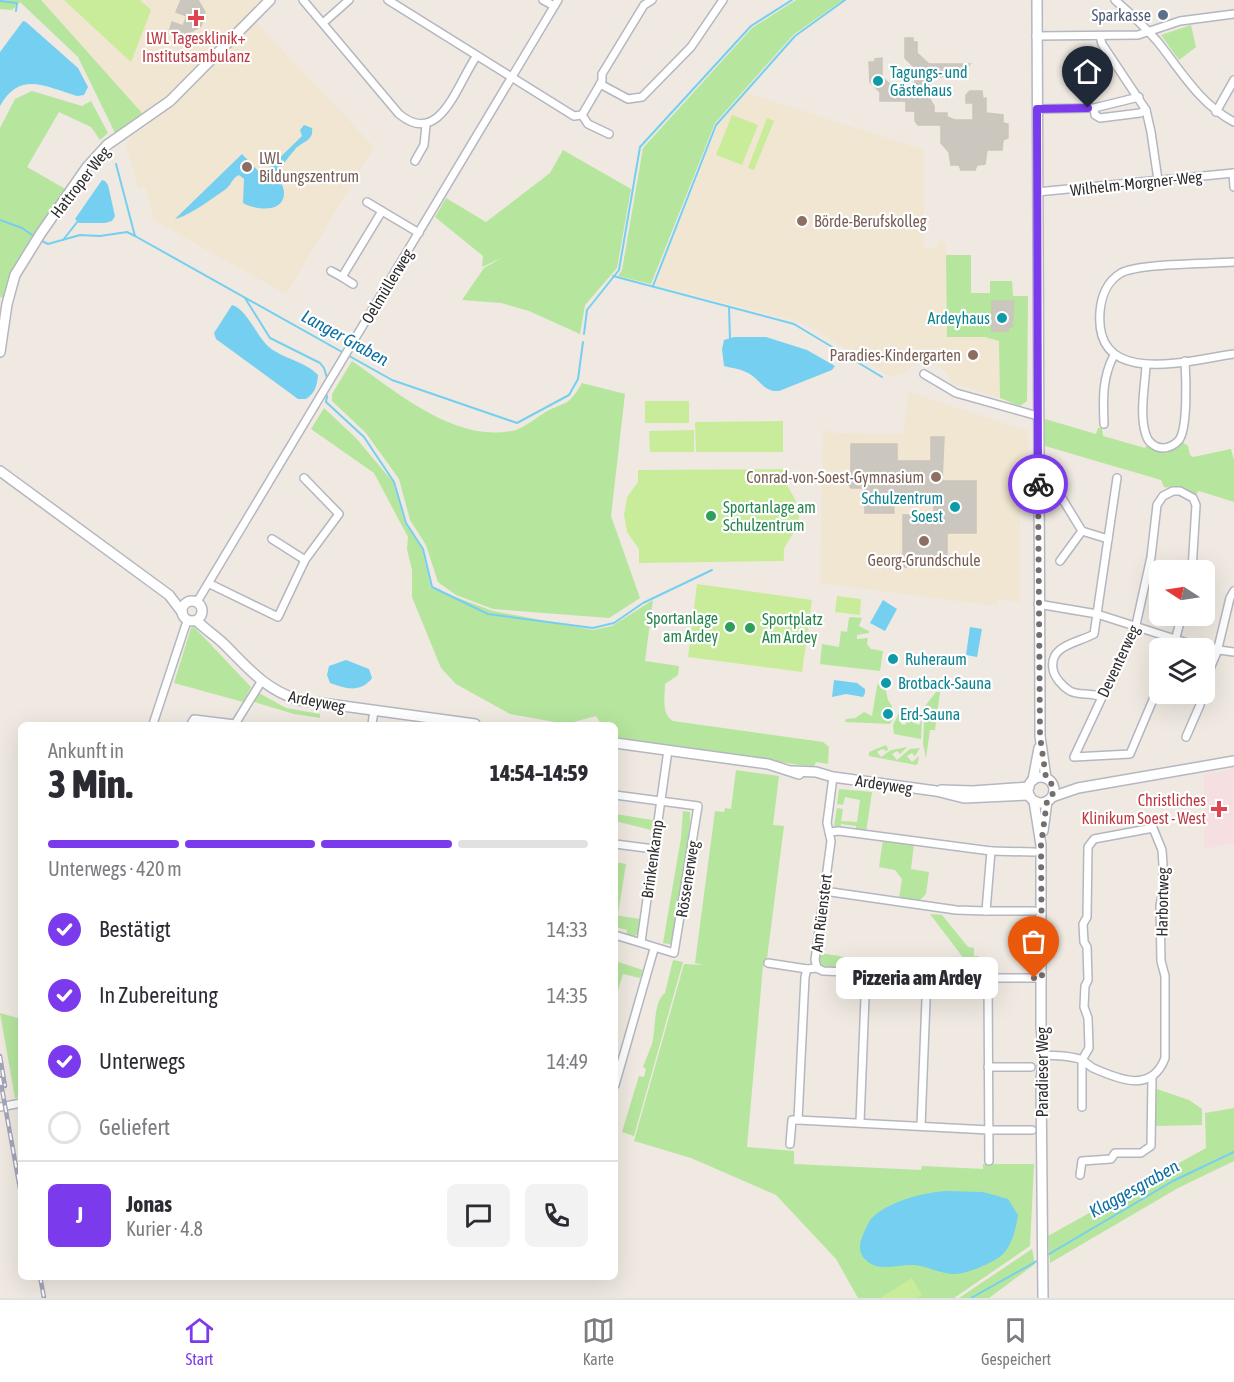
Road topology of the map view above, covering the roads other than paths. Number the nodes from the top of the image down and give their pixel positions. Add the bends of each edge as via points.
1 (270, 0) edge
2 (303, 0) edge
3 (349, 0) edge
4 (388, 0) edge
5 (543, 0) edge
6 (652, 0) edge
7 (723, 0) edge
8 (1037, 0) edge
9 (1115, 0) edge
10 (556, 3) edge
11 (1234, 14) edge
12 (323, 22) junction
13 (1148, 32) junction
14 (1036, 36) junction
15 (1100, 36) junction
16 (476, 57) junction
17 (511, 78) junction
18 (1234, 80) edge
19 (600, 84) junction
20 (1138, 97) junction
21 (1094, 108) junction
22 (1037, 109) junction
23 (1146, 110) junction
24 (1216, 112) junction
25 (582, 115) junction
26 (1234, 122) edge
27 (426, 125) junction
28 (609, 134) dead end
29 (415, 161) dead end
30 (1233, 173) edge
31 (1158, 180) junction
32 (1234, 187) edge
33 (1037, 192) junction
34 (367, 202) dead end
35 (382, 211) junction
36 (419, 233) junction
37 (1234, 262) edge
38 (331, 271) dead end
39 (342, 277) junction
40 (353, 284) dead end
41 (0, 352) edge
42 (1234, 354) edge
43 (1114, 355) junction
44 (1185, 361) junction
45 (1146, 365) junction
46 (924, 374) dead end
47 (1038, 416) junction
48 (1104, 424) dead end
49 (0, 471) edge
50 (304, 478) dead end
51 (1117, 478) dead end
52 (1057, 490) dead end
53 (1082, 531) junction
54 (272, 539) dead end
55 (1108, 539) junction
56 (305, 560) junction
57 (1150, 560) edge
58 (1192, 560) edge
59 (1060, 561) dead end
60 (1149, 565) edge
61 (210, 584) junction
62 (1234, 591) edge
63 (169, 595) junction
64 (193, 602) junction
65 (1038, 604) junction
66 (1097, 614) junction
67 (192, 617) junction
68 (1136, 625) junction
69 (1162, 638) edge
70 (1217, 652) junction
71 (1234, 652) edge
72 (1215, 657) edge
73 (261, 682) junction
74 (1101, 697) junction
75 (1151, 704) edge
76 (1200, 704) edge
77 (374, 711) junction
78 (154, 722) edge
79 (192, 722) edge
80 (221, 722) edge
81 (236, 722) edge
82 (372, 722) edge
83 (459, 722) edge
84 (1040, 736) junction
85 (1186, 737) dead end
86 (618, 743) edge
87 (668, 750) junction
88 (1234, 761) edge
89 (833, 777) junction
90 (1049, 780) junction
91 (1078, 788) junction
92 (1031, 790) junction
93 (618, 795) edge
94 (1049, 799) junction
95 (661, 801) junction
96 (829, 832) junction
97 (618, 844) edge
98 (1037, 848) junction
99 (654, 849) junction
100 (991, 851) junction
101 (824, 891) junction
102 (986, 910) junction
103 (1034, 911) dead end
104 (618, 936) edge
105 (640, 942) junction
106 (654, 949) junction
107 (768, 963) dead end
108 (817, 968) junction
109 (807, 969) junction
110 (866, 973) junction
111 (927, 975) junction
112 (987, 978) junction
113 (1042, 978) junction
114 (1044, 1056) junction
115 (1082, 1060) junction
116 (988, 1067) junction
117 (1031, 1067) dead end
118 (618, 1072) edge
119 (1152, 1078) junction
120 (18, 1104) edge
121 (0, 1107) edge
122 (1082, 1107) dead end
123 (798, 1120) junction
124 (860, 1122) junction
125 (921, 1126) junction
126 (989, 1130) junction
127 (1032, 1130) dead end
128 (790, 1144) dead end
129 (989, 1161) dead end
130 (1080, 1175) dead end
131 (1043, 1298) edge

1 - 41 main road, Hattroper Weg via 170,101 104,147 87,167 15,276
2 - 12 street
3 - 12 street
4 - 16 street
5 - 10 street
6 - 19 street via 644,5 602,74
7 - 19 street via 691,47 642,98 628,99
8 - 14 main road, Paradieser Weg
9 - 13 street
10 - 17 street, Oelmüllerweg
11 - 13 street via 1200,17
12 - 27 street via 399,114 409,122
13 - 15 street
13 - 24 street
14 - 15 street
14 - 22 main road, Paradieser Weg
15 - 20 street via 1101,44
16 - 17 street
16 - 27 street via 441,115
17 - 25 street via 574,116
17 - 36 street, Oelmüllerweg
18 - 24 street
19 - 25 street
20 - 21 street
20 - 23 street
21 - 22 street
21 - 23 street via 1100,118
22 - 33 main road, Paradieser Weg
23 - 31 street
24 - 26 street
25 - 28 street via 588,124
27 - 29 street via 424,145
30 - 31 street, Wilhelm-Morgner-Weg
30 - 32 street
31 - 33 street, Wilhelm-Morgner-Weg
33 - 47 main road, Paradieser Weg
34 - 35 street
35 - 36 street
35 - 39 street
36 - 61 street, Oelmüllerweg
37 - 43 street via 1137,268 1121,273 1110,282 1100,309 1104,340
38 - 39 street
39 - 40 street
42 - 44 street
43 - 45 street
43 - 48 street via 1102,390
44 - 45 street
44 - 45 street via 1183,428 1180,439 1163,448 1146,438 1143,425
46 - 47 street via 956,393
47 - 65 main road, Paradieser Weg
49 - 63 main road, Ardeyweg
50 - 56 street via 339,514
51 - 55 street
52 - 53 street
53 - 55 street
53 - 59 street
54 - 56 street
55 - 66 street
56 - 61 street via 278,617
57 - 58 street, Deventerweg via 1157,505 1173,491 1187,493 1196,505
60 - 68 street, Deventerweg
61 - 64 street, Oelmüllerweg
62 - 70 street
63 - 64 main road, Ardeyweg
63 - 67 main road, Ardeyweg
64 - 67 main road via 201,607
64 - 67 main road, Oelmüllerweg via 183,606
65 - 66 street
65 - 84 main road, Paradieser Weg
66 - 68 street
66 - 74 street via 1094,634 1058,650 1052,665 1054,675 1069,690
67 - 73 main road, Ardeyweg
67 - 78 street, Oelmüllerweg
68 - 69 street
68 - 74 street, Deventerweg
70 - 71 street
70 - 72 street
73 - 77 main road, Ardeyweg via 299,700
73 - 81 street
74 - 75 street, Deventerweg via 1074,757 1130,753
76 - 85 street
77 - 82 street
77 - 83 main road, Ardeyweg
79 - 80 street via 194,718
84 - 90 main road, Paradieser Weg
84 - 92 main road, Paradieser Weg
86 - 87 main road, Ardeyweg
87 - 89 main road, Ardeyweg via 768,764 815,778
87 - 95 street, Brinkenkamp
88 - 91 main road
89 - 92 main road, Ardeyweg via 964,798
89 - 96 street, Am Rüenstert
90 - 91 main road
90 - 92 main road
90 - 94 main road, Paradieser Weg via 1054,790
91 - 94 main road
92 - 94 main road
92 - 98 main road, Paradieser Weg
93 - 95 street
94 - 98 main road, Paradieser Weg
95 - 99 street, Brinkenkamp
95 - 106 street, Rössenerweg via 698,806 676,948 674,953
96 - 100 street
96 - 101 street, Am Rüenstert
97 - 99 street
98 - 100 street
98 - 113 main road, Paradieser Weg
99 - 105 street, Brinkenkamp
100 - 102 street
101 - 102 street via 956,910
101 - 108 street, Am Rüenstert
102 - 103 street
104 - 105 street
105 - 106 street
106 - 118 street
107 - 109 street
108 - 109 street
108 - 110 street, Am Rüenstert
109 - 123 street
110 - 111 street, Am Rüenstert
110 - 124 street
111 - 112 street, Am Rüenstert
111 - 125 street
112 - 113 street, Am Rüenstert
112 - 116 street
113 - 114 main road, Paradieser Weg
114 - 115 street
114 - 131 main road, Paradieser Weg
115 - 119 street via 1094,1069 1128,1080
115 - 119 street, Harbortweg via 1089,1048 1084,1007 1088,980 1083,924 1087,916 1088,847 1094,839 1154,828 1163,865 1160,906 1165,1058
115 - 122 street, Harbortweg
116 - 117 street
116 - 126 street
119 - 130 street via 1151,1146 1141,1153 1115,1153 1111,1159 1082,1161
120 - 121 street
123 - 124 street
123 - 128 street via 792,1120
124 - 125 street
125 - 126 street
126 - 127 street
126 - 129 street

